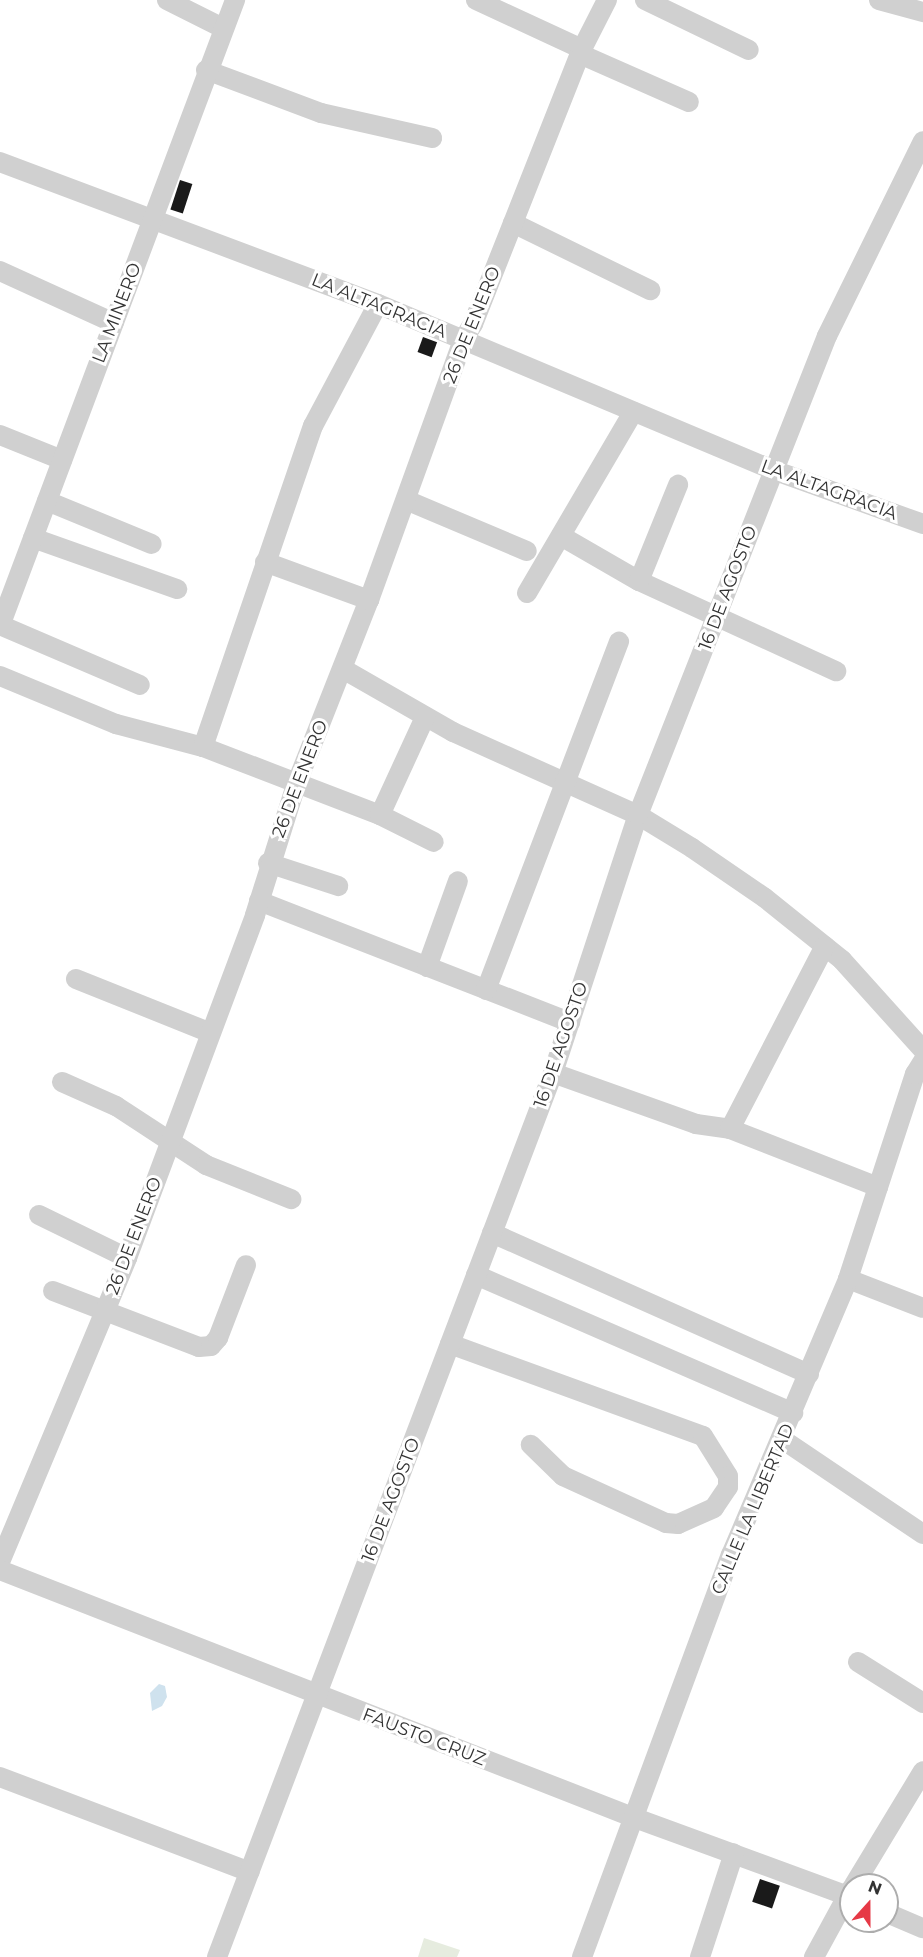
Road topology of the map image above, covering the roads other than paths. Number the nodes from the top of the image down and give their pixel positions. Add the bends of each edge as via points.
1 (167, 0) edge
2 (235, 0) edge
3 (476, 0) edge
4 (607, 0) edge
5 (645, 0) edge
6 (879, 0) edge
7 (923, 12) edge
8 (223, 28) junction
9 (749, 50) dead end
10 (581, 52) junction
11 (206, 70) junction
12 (688, 102) dead end
13 (432, 138) dead end
14 (923, 141) edge
15 (0, 162) edge
16 (153, 219) junction
17 (513, 223) junction
18 (0, 271) edge
19 (650, 290) dead end
20 (378, 304) junction
21 (114, 323) junction
22 (463, 340) junction
23 (633, 412) junction
24 (0, 435) edge
25 (62, 460) junction
26 (773, 470) junction
27 (678, 485) dead end
28 (406, 500) junction
29 (47, 501) junction
30 (923, 524) edge
31 (561, 536) junction
32 (33, 538) junction
33 (152, 544) dead end
34 (527, 551) dead end
35 (265, 562) junction
36 (639, 580) junction
37 (177, 589) dead end
38 (527, 592) dead end
39 (369, 600) junction
40 (718, 615) junction
41 (0, 625) edge
42 (619, 641) dead end
43 (343, 669) junction
44 (836, 671) dead end
45 (0, 676) edge
46 (140, 685) dead end
47 (425, 717) junction
48 (203, 747) junction
49 (562, 784) junction
50 (296, 785) junction
51 (380, 815) junction
52 (638, 815) junction
53 (434, 842) dead end
54 (268, 863) junction
55 (458, 881) dead end
56 (338, 886) dead end
57 (260, 901) junction
58 (825, 946) junction
59 (427, 967) junction
60 (76, 979) dead end
61 (486, 990) junction
62 (570, 1022) junction
63 (211, 1033) junction
64 (923, 1050) edge
65 (923, 1061) edge
66 (553, 1073) junction
67 (62, 1082) dead end
68 (730, 1129) junction
69 (171, 1140) junction
70 (878, 1187) junction
71 (291, 1199) dead end
72 (39, 1215) dead end
73 (492, 1233) junction
74 (127, 1257) junction
75 (246, 1264) dead end
76 (476, 1275) junction
77 (848, 1279) junction
78 (53, 1291) dead end
79 (923, 1308) edge
80 (105, 1312) junction
81 (450, 1344) junction
82 (809, 1374) junction
83 (793, 1413) junction
84 (782, 1439) junction
85 (531, 1445) dead end
86 (923, 1534) edge
87 (0, 1562) edge
88 (0, 1570) edge
89 (858, 1662) dead end
90 (317, 1695) junction
91 (923, 1703) edge
92 (923, 1771) edge
93 (0, 1777) edge
94 (634, 1818) junction
95 (734, 1853) junction
96 (250, 1872) junction
97 (862, 1873) edge
98 (839, 1888) edge
99 (839, 1913) edge
100 (899, 1918) edge
101 (923, 1928) edge
102 (217, 1957) edge
103 (582, 1957) edge
104 (700, 1957) edge
105 (814, 1957) edge

1 - 8 street
2 - 8 street, LA MINERO
3 - 10 street
4 - 10 street, 26 DE ENERO
5 - 9 street
6 - 7 street
8 - 11 street, LA MINERO
10 - 12 street
10 - 17 street, 26 DE ENERO
11 - 13 street via 321,113
11 - 16 street, LA MINERO
14 - 26 street, 16 DE AGOSTO via 827,336
15 - 16 street, LA ALTAGRACIA
16 - 20 street, LA ALTAGRACIA
16 - 21 street, LA MINERO
17 - 19 street
17 - 22 street, 26 DE ENERO
18 - 21 street
20 - 22 street, LA ALTAGRACIA
20 - 35 street via 313,426
21 - 25 street, LA MINERO
22 - 23 street, LA ALTAGRACIA
22 - 28 street, 26 DE ENERO
23 - 26 street, LA ALTAGRACIA
23 - 31 street
24 - 25 street
25 - 29 street, LA MINERO
26 - 30 street, LA ALTAGRACIA
26 - 40 street, 16 DE AGOSTO
27 - 36 street
28 - 34 street
28 - 39 street, 26 DE ENERO
29 - 32 street, LA MINERO
29 - 33 street
31 - 36 street
31 - 38 street
32 - 37 street
32 - 41 street, LA MINERO
35 - 39 street
35 - 48 street
36 - 40 street
39 - 43 street, 26 DE ENERO
40 - 44 street
40 - 52 street, 16 DE AGOSTO
41 - 46 street
42 - 49 street
43 - 47 street
43 - 50 street, 26 DE ENERO
45 - 48 street via 116,724
47 - 49 street
47 - 51 street
48 - 50 street
49 - 52 street
49 - 61 street
50 - 51 street
50 - 54 street, 26 DE ENERO
51 - 53 street
52 - 58 street via 765,898
52 - 62 street, 16 DE AGOSTO
54 - 56 street
54 - 57 street, 26 DE ENERO
55 - 59 street
57 - 59 street
57 - 63 street, 26 DE ENERO
58 - 64 street
58 - 68 street
59 - 61 street
60 - 63 street
61 - 62 street
62 - 66 street, 16 DE AGOSTO
63 - 69 street, 26 DE ENERO
65 - 70 street, CALLE LA LIBERTAD via 915,1074
66 - 68 street via 696,1124
66 - 73 street, 16 DE AGOSTO
67 - 69 street via 116,1106
68 - 70 street
69 - 71 street via 206,1165
69 - 74 street, 26 DE ENERO
70 - 77 street, CALLE LA LIBERTAD
72 - 74 street
73 - 76 street, 16 DE AGOSTO
73 - 82 street
74 - 80 street, 26 DE ENERO
75 - 80 street via 218,1338 211,1346 199,1347
76 - 81 street, 16 DE AGOSTO
76 - 83 street
77 - 79 street
77 - 82 street, CALLE LA LIBERTAD
78 - 80 street
80 - 87 street, 26 DE ENERO
81 - 85 street via 703,1436 728,1476 728,1486 714,1508 678,1524 666,1523 563,1476
81 - 90 street, 16 DE AGOSTO
82 - 83 street, CALLE LA LIBERTAD
83 - 84 street, CALLE LA LIBERTAD
84 - 86 street
84 - 94 street, CALLE LA LIBERTAD via 731,1555
88 - 90 street, FAUSTO CRUZ
89 - 91 street
90 - 94 street, FAUSTO CRUZ
90 - 96 street, 16 DE AGOSTO
92 - 97 street
93 - 96 street
94 - 95 street, FAUSTO CRUZ
94 - 103 street, CALLE LA LIBERTAD
95 - 98 street, FAUSTO CRUZ
95 - 104 street
96 - 102 street, 16 DE AGOSTO
99 - 105 street
100 - 101 street

